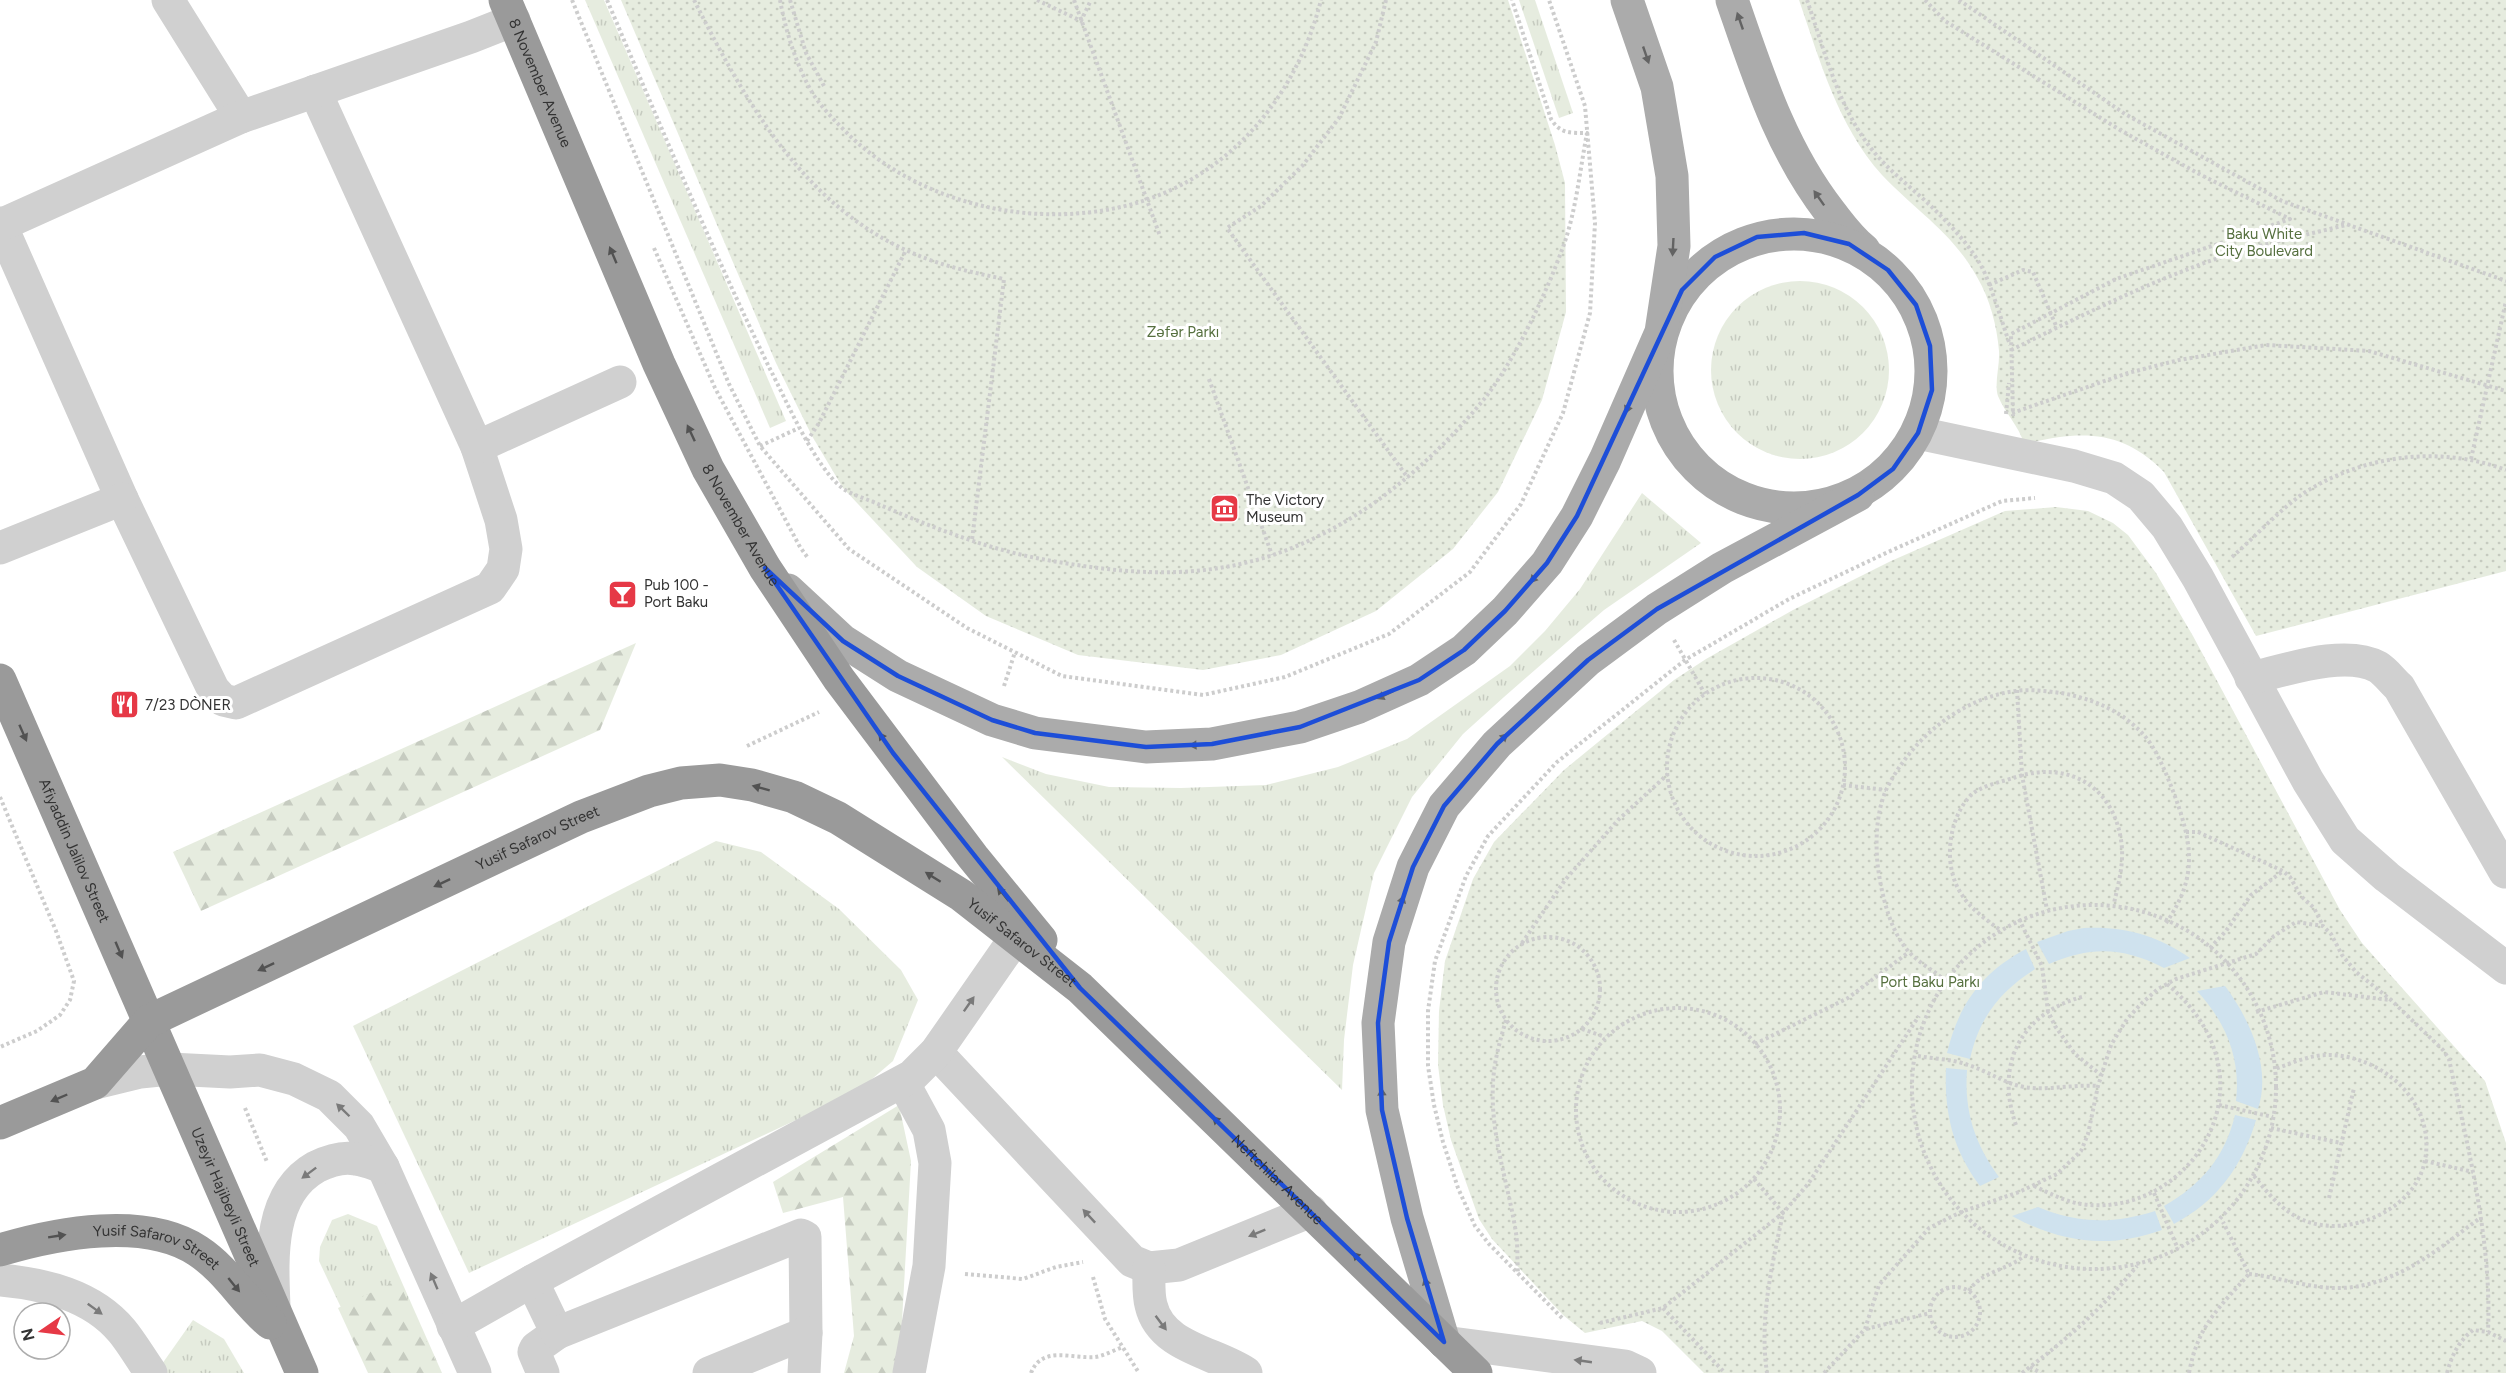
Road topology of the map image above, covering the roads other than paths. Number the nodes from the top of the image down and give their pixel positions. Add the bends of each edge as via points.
1 (168, 0) edge
2 (1627, 0) edge
3 (1732, 0) edge
4 (509, 10) edge
5 (315, 91) junction
6 (241, 117) junction
7 (0, 224) edge
8 (1888, 270) junction
9 (1661, 332) junction
10 (620, 382) dead end
11 (1918, 433) junction
12 (477, 447) junction
13 (1858, 495) junction
14 (122, 499) junction
15 (0, 548) edge
16 (765, 568) junction
17 (2252, 678) junction
18 (0, 680) edge
19 (2505, 872) edge
20 (1016, 937) junction
21 (2506, 968) edge
22 (1080, 988) junction
23 (149, 1021) junction
24 (936, 1052) junction
25 (170, 1069) junction
26 (903, 1082) junction
27 (95, 1083) junction
28 (0, 1123) edge
29 (383, 1167) junction
30 (1311, 1211) junction
31 (0, 1250) edge
32 (1141, 1265) junction
33 (0, 1280) edge
34 (532, 1281) junction
35 (279, 1324) junction
36 (453, 1326) junction
37 (557, 1333) junction
38 (806, 1333) junction
39 (1443, 1342) junction
40 (150, 1373) edge
41 (302, 1373) edge
42 (475, 1373) edge
43 (543, 1373) edge
44 (709, 1373) edge
45 (804, 1373) edge
46 (909, 1373) edge
47 (1246, 1373) edge
48 (1476, 1373) edge
49 (1640, 1373) edge

1 - 6 street
2 -> 9 main road via 1657,87 1672,176 1674,246
8 -> 3 main road via 1853,241 1790,153
4 - 5 street via 471,37
16 -> 4 highway, 8 November Avenue via 708,469 659,364
5 - 6 street
5 - 12 street
6 - 7 street
7 - 14 street
8 - 9 main road via 1849,244 1804,232 1757,237 1715,257 1682,290
8 - 11 main road via 1916,304 1930,346 1932,390
9 - 13 main road via 1656,378 1666,423 1690,462 1725,492 1768,508 1814,509
9 -> 16 main road via 1577,516 1547,563 1505,611 1464,650 1419,680 1359,707 1300,727 1212,744 1146,747 1035,733 992,720 898,676 843,640
10 - 12 street
11 - 13 main road via 1893,469
11 - 17 street via 2008,436 2073,466 2114,478 2140,496 2167,527
12 - 14 street via 501,520 506,549 503,569 490,588 236,703 223,700 213,689
39 -> 13 main road via 1407,1218 1382,1110 1378,1023 1389,942 1413,867 1444,806 1497,744 1588,660 1656,609 1722,568
14 - 15 street
22 -> 16 highway, 8 November Avenue via 973,857 852,697
17 - 19 street via 2320,662 2354,660 2379,668 2398,687
17 - 21 street via 2345,840
18 -> 23 highway, Afiyaddin Jalilov Street
20 - 22 highway, Yusif Safarov Street
20 -> 23 highway, Yusif Safarov Street via 961,894 838,818 794,797 720,780 681,783 581,817
24 -> 20 street
30 -> 22 highway, Neftchilar Avenue
23 - 25 highway, Uzeyir Hajibeyli Street
23 - 27 highway, Yusif Safarov Street
24 - 26 street
32 -> 24 street
25 - 27 street
29 -> 25 street via 359,1125 329,1096 294,1079 260,1070
25 - 35 highway, Uzeyir Hajibeyli Street
26 - 34 street
26 - 46 street via 929,1131 935,1163 929,1266
27 -> 28 highway, Yusif Safarov Street
29 -> 35 street via 354,1158 329,1160 306,1173 291,1191 276,1227 272,1263
36 -> 29 street
30 -> 32 street via 1179,1264
39 -> 30 highway, Neftchilar Avenue
31 -> 35 highway, Yusif Safarov Street via 58,1235 93,1232 168,1237 198,1251 226,1275 255,1310
32 -> 47 street via 1161,1326 1190,1348
33 -> 40 street via 56,1289 92,1305 121,1330
34 - 36 street
34 - 37 street
35 - 41 highway, Uzeyir Hajibeyli Street
36 - 42 street
37 - 38 street via 801,1234 805,1237
37 - 43 street via 534,1352
38 - 44 street
38 - 45 street
39 - 48 highway, Neftchilar Avenue
49 -> 39 street via 1625,1366

